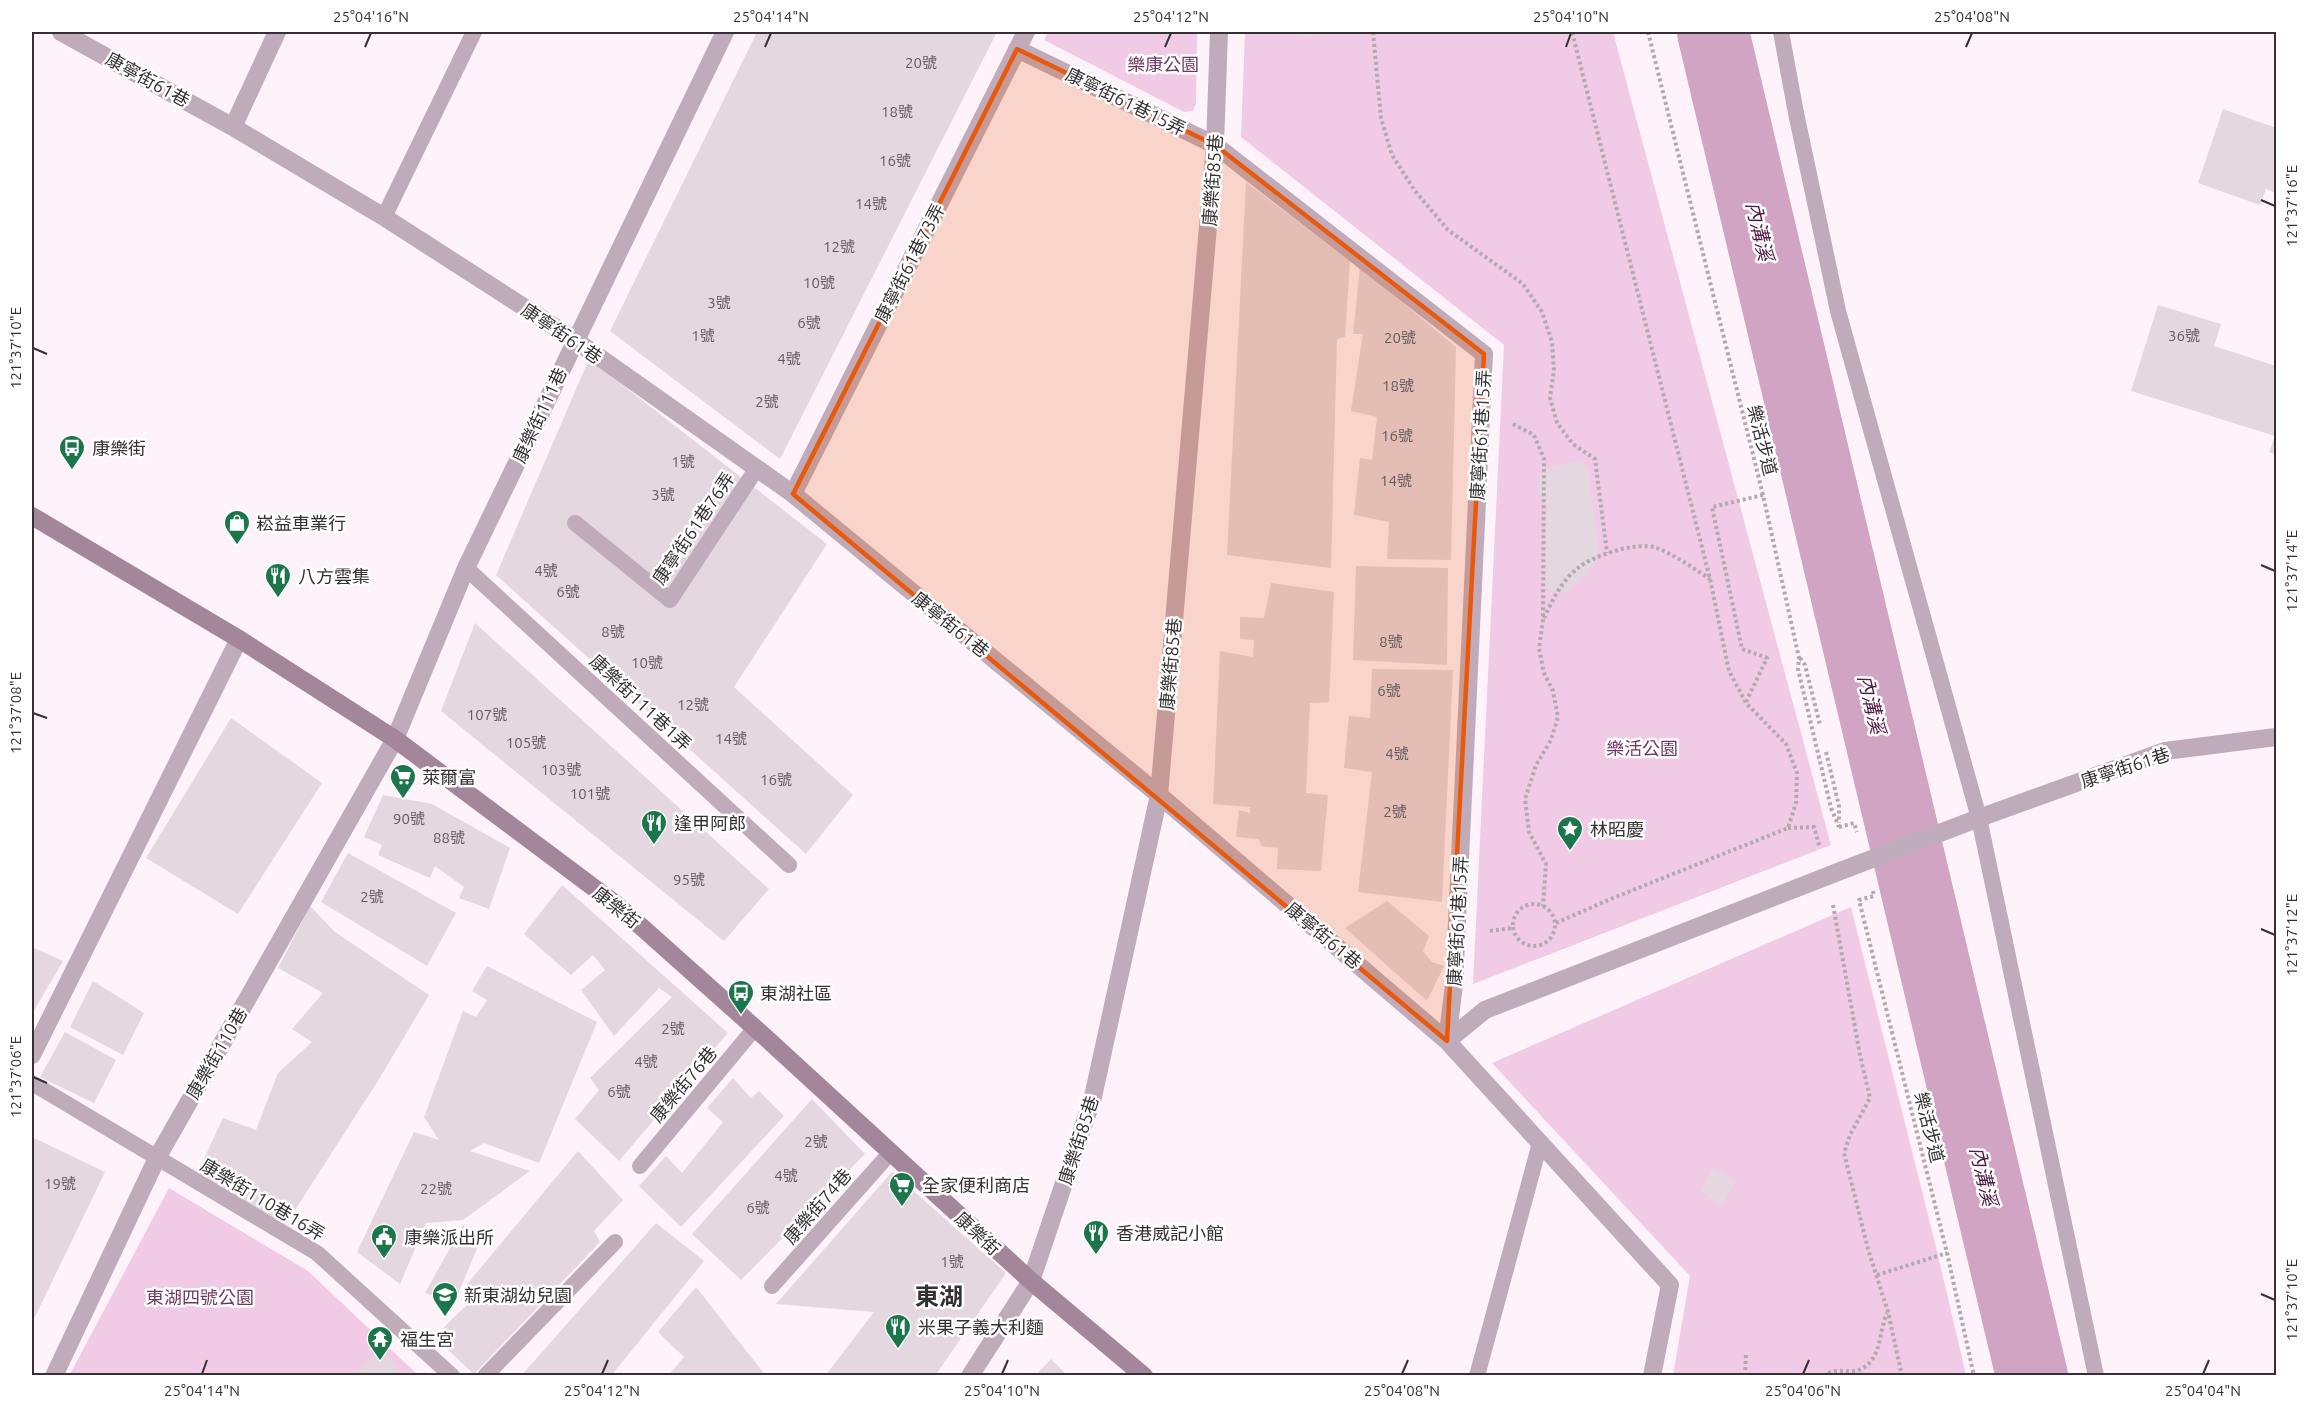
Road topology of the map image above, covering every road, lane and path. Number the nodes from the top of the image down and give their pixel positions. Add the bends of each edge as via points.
1 (278, 32) edge
2 (474, 32) edge
3 (725, 32) edge
4 (1026, 32) edge
5 (1219, 32) edge
6 (1373, 32) edge
7 (1572, 32) edge
8 (1648, 32) edge
9 (1781, 32) edge
10 (68, 33) edge
11 (1017, 49) junction
12 (233, 127) junction
13 (1215, 145) junction
14 (384, 217) junction
15 (575, 340) junction
16 (1513, 424) dead end
17 (757, 468) junction
18 (793, 494) junction
19 (1763, 495) junction
20 (32, 516) edge
21 (575, 523) dead end
22 (1607, 553) junction
23 (466, 568) junction
24 (1710, 579) junction
25 (1543, 620) junction
26 (239, 639) junction
27 (1799, 658) junction
28 (1746, 703) junction
29 (1820, 725) dead end
30 (2277, 737) edge
31 (394, 739) junction
32 (1826, 753) dead end
33 (1159, 795) junction
34 (1979, 818) junction
35 (1839, 827) junction
36 (1788, 828) junction
37 (1858, 836) dead end
38 (789, 865) dead end
39 (1835, 872) junction
40 (1874, 896) dead end
41 (1543, 906) junction
42 (1556, 923) junction
43 (1513, 927) junction
44 (1490, 931) dead end
45 (755, 1028) junction
46 (1447, 1041) junction
47 (32, 1055) edge
48 (32, 1083) edge
49 (1540, 1143) junction
50 (891, 1152) junction
51 (157, 1158) junction
52 (640, 1166) dead end
53 (615, 1242) dead end
54 (1947, 1253) junction
55 (1877, 1275) junction
56 (1031, 1281) junction
57 (772, 1286) dead end
58 (1888, 1312) junction
59 (1746, 1353) dead end
60 (54, 1376) edge
61 (452, 1376) edge
62 (485, 1376) edge
63 (970, 1376) edge
64 (1144, 1376) edge
65 (1477, 1376) edge
66 (1652, 1376) edge
67 (1745, 1376) edge
68 (1823, 1376) edge
69 (1902, 1376) edge
70 (1974, 1376) edge
71 (2096, 1376) edge

1 - 12 street
2 - 14 lane
3 - 15 street, 康樂街111巷
4 - 11 street, 康寧街61巷73弄
5 - 13 street, 康樂街85巷
6 - 22 path via 1381,118 1392,155 1415,192 1448,231 1523,284 1542,312 1552,342 1550,398 1557,423 1573,444 1595,459
7 - 24 path
8 - 19 path, 樂活步道
9 - 34 lane via 1838,311
10 - 12 street, 康寧街61巷
11 - 13 street, 康寧街61巷15弄
11 - 18 street, 康寧街61巷73弄
12 - 14 street, 康寧街61巷
13 - 33 street, 康樂街85巷
13 - 46 street, 康寧街61巷15弄 via 1484,354 1454,985
14 - 15 street, 康寧街61巷
15 - 17 street, 康寧街61巷
15 - 23 street, 康樂街111巷
16 - 25 path via 1534,435 1544,459
17 - 18 street, 康寧街61巷
17 - 21 lane, 康寧街61巷76弄 via 670,600
18 - 33 street, 康寧街61巷
19 - 27 path, 樂活步道
19 - 28 path via 1712,507 1742,649 1767,658
20 - 26 street, 康樂街
22 - 24 path via 1630,547 1655,547
22 - 25 path via 1577,568 1553,597
23 - 31 street, 康樂街111巷
23 - 38 lane, 康樂街111巷1弄
24 - 28 path via 1729,671
25 - 41 path via 1539,649 1558,717 1525,799 1529,832 1546,864
26 - 31 street, 康樂街
26 - 47 street
27 - 29 path via 1805,665
27 - 35 path, 樂活步道 via 1798,669
28 - 36 path via 1786,744 1797,773 1796,803
30 - 34 street, 康寧街61巷 via 2165,751
31 - 45 street, 康樂街 via 617,905
31 - 51 street, 康樂街110巷
32 - 35 path via 1839,806
33 - 46 street, 康寧街61巷
33 - 56 street, 康樂街85巷 via 1093,1097
34 - 39 street, 康寧街61巷, bridge
34 - 71 lane
35 - 37 path via 1854,823
36 - 39 path via 1814,827
36 - 42 path
39 - 46 street, 康寧街61巷 via 1485,1010
39 - 55 path via 1860,1056 1870,1098 1844,1153
40 - 54 path, 樂活步道 via 1859,900
41 - 42 path
41 - 43 path via 1522,908
42 - 43 path via 1554,934 1546,943 1536,946 1525,945
43 - 44 path
45 - 50 street, 康樂街
45 - 52 lane, 康樂街76巷
46 - 49 street, 康寧街61巷
48 - 51 lane, 康樂街110巷16弄
49 - 65 lane
49 - 66 street, 康寧街61巷 via 1670,1284
50 - 56 street, 康樂街
50 - 57 lane, 康樂街74巷
51 - 60 street, 康樂街110巷
51 - 61 lane, 康樂街110巷16弄 via 317,1253
53 - 62 lane
54 - 55 path
54 - 70 path, 樂活步道
55 - 58 path
56 - 63 street, 康樂街85巷
56 - 64 street, 康樂街
58 - 68 path via 1871,1362 1858,1371 1834,1371
58 - 69 path
59 - 67 path

